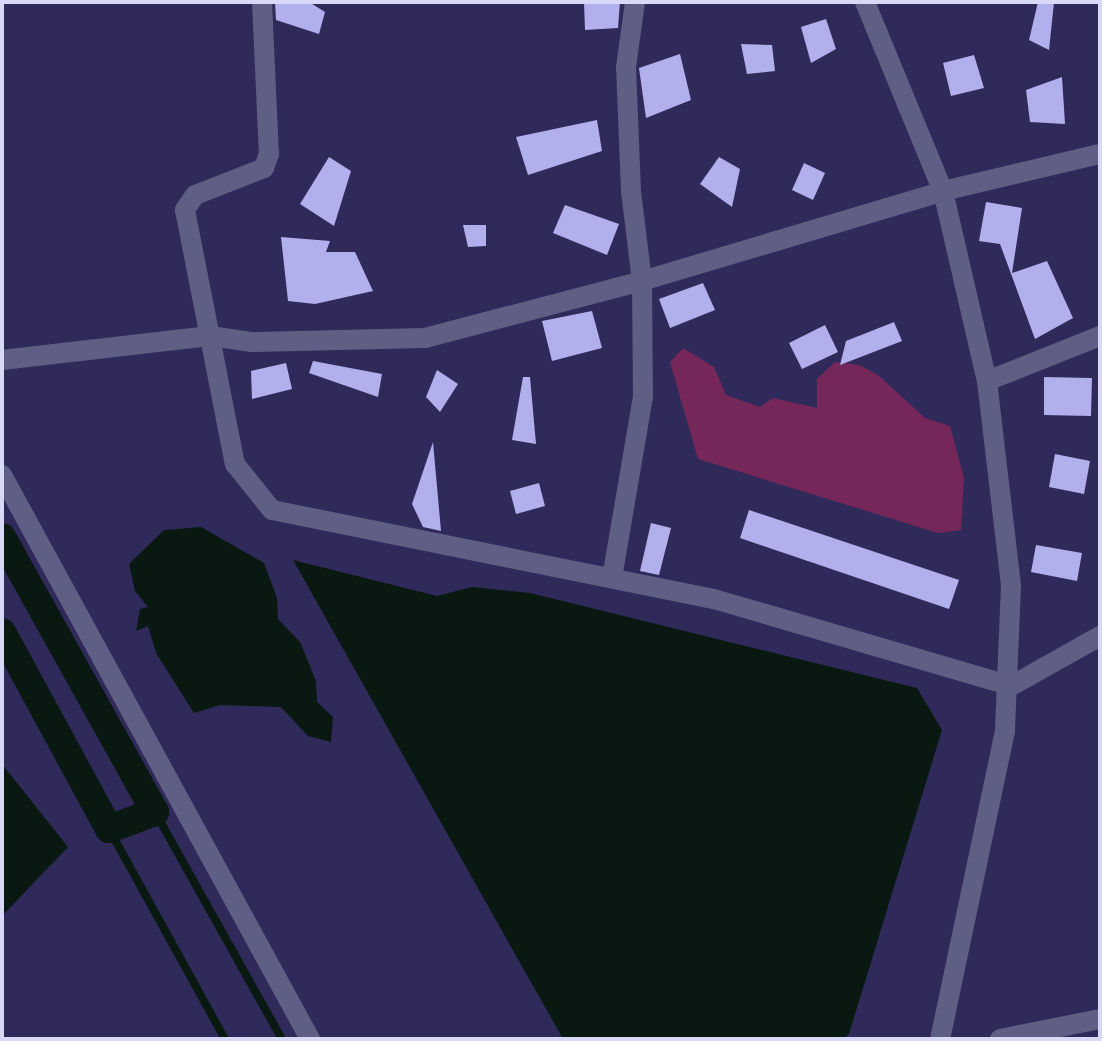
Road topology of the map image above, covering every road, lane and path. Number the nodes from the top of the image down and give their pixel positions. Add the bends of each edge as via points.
1 (262, 2) edge
2 (635, 2) edge
3 (865, 2) edge
4 (1100, 154) edge
5 (943, 191) junction
6 (642, 281) junction
7 (210, 336) junction
8 (1100, 336) edge
9 (2, 360) edge
10 (987, 381) junction
11 (2, 475) edge
12 (612, 578) junction
13 (1100, 636) edge
14 (1011, 686) junction
15 (1100, 1019) edge
16 (310, 1039) edge
17 (940, 1039) edge
18 (1000, 1039) edge

1 - 7 street via 269,154 264,168 195,195 185,210
2 - 6 street via 626,67 631,191
3 - 5 street
4 - 5 street
5 - 6 street
5 - 10 street
6 - 7 street via 406,342 251,342
6 - 12 street via 643,397
7 - 9 street
7 - 12 street via 235,464 272,510
8 - 10 street
10 - 14 street via 1011,586
11 - 16 street
12 - 14 street via 714,599
13 - 14 street
14 - 17 street
15 - 18 street

